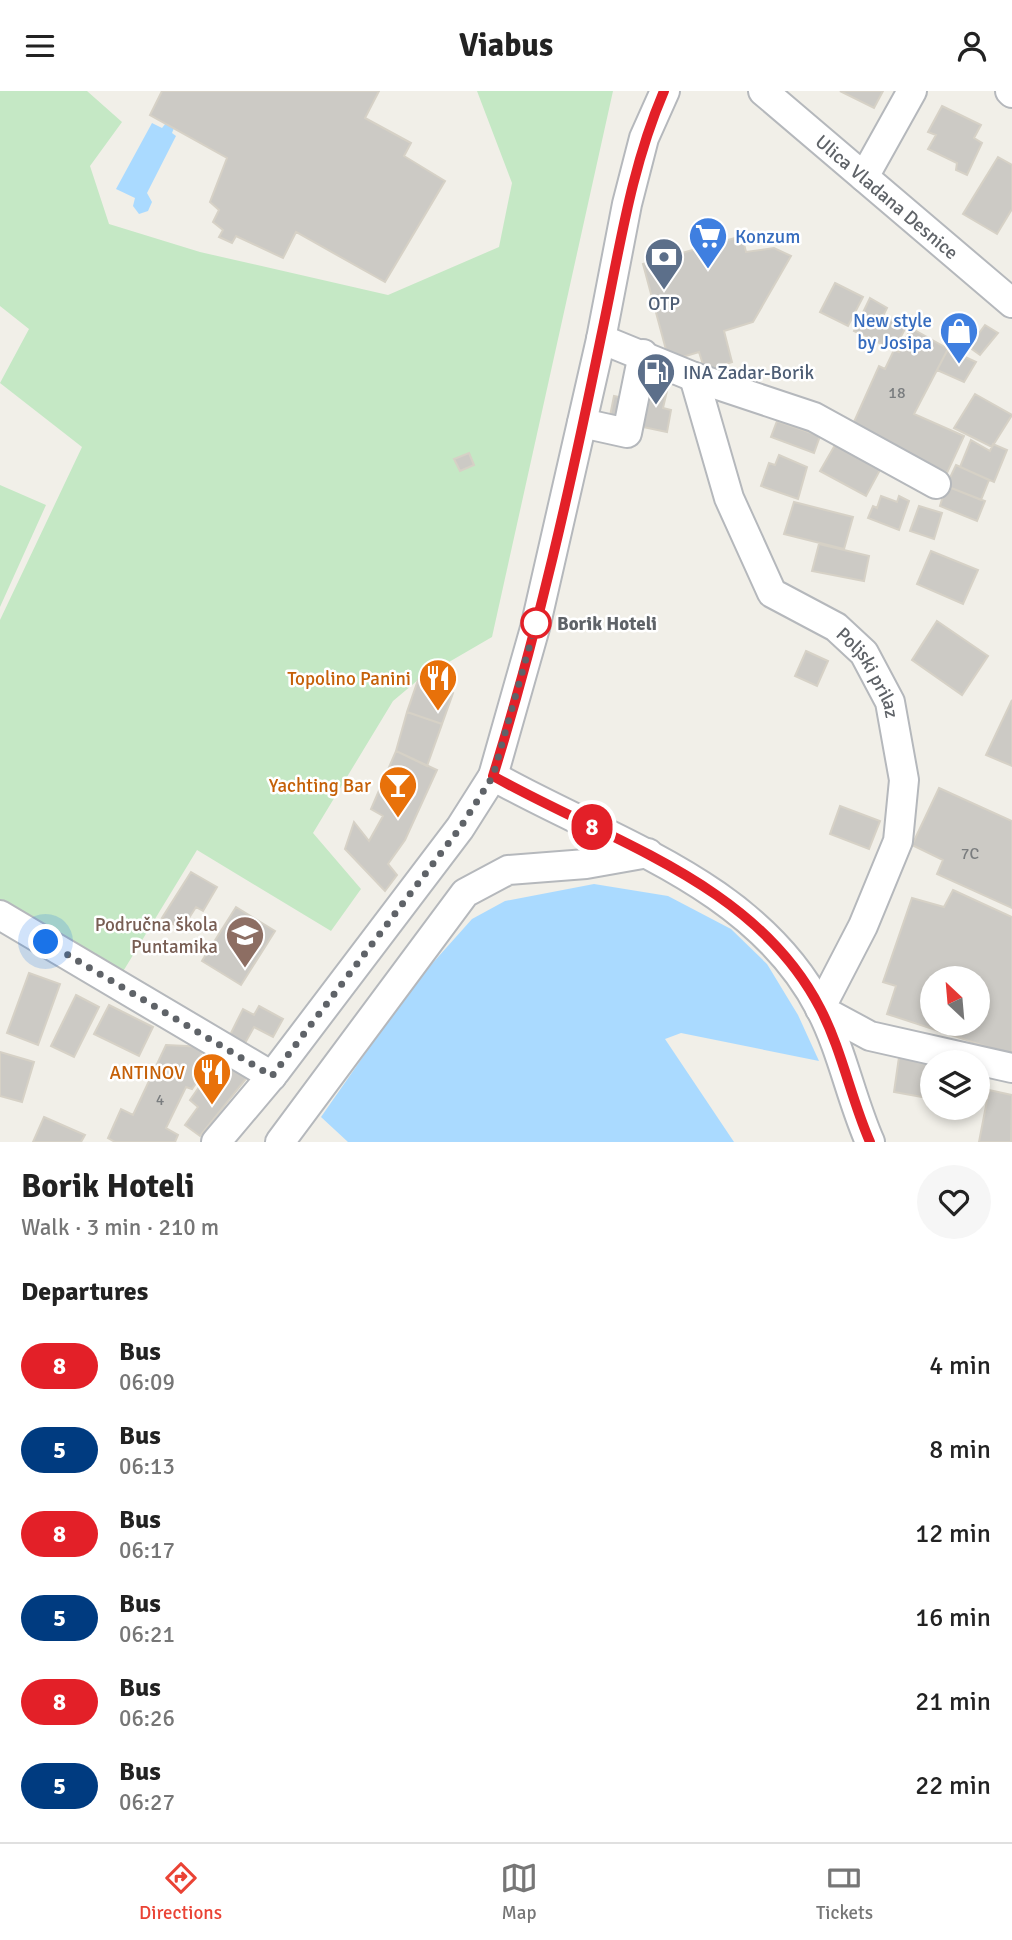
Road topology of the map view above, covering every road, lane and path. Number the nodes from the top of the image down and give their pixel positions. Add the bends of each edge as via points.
1 (664, 91) edge
2 (763, 91) edge
3 (912, 91) edge
4 (864, 177) junction
5 (1012, 303) edge
6 (601, 339) junction
7 (643, 353) junction
8 (694, 377) junction
9 (582, 423) junction
10 (936, 484) dead end
11 (493, 776) junction
12 (648, 853) junction
13 (0, 915) edge
14 (820, 1009) junction
15 (1012, 1068) edge
16 (272, 1076) junction
17 (216, 1142) edge
18 (280, 1142) edge
19 (870, 1142) edge

1 - 6 street via 644,138 627,204
2 - 4 street, Ulica Vladana Desnice
3 - 4 street
4 - 5 street, Ulica Vladana Desnice
6 - 7 street
6 - 9 street
7 - 8 street
7 - 9 street via 627,433
8 - 10 street via 814,417
8 - 14 street, Poljski prilaz via 729,498 772,593 836,627 864,653 890,702 904,780 898,841 863,926
9 - 11 street via 535,628
11 - 12 street
11 - 16 street via 460,828
12 - 14 street via 742,912 786,955
12 - 18 street via 508,870 465,893
13 - 16 street
14 - 15 street via 870,1036
14 - 19 street
16 - 17 street

